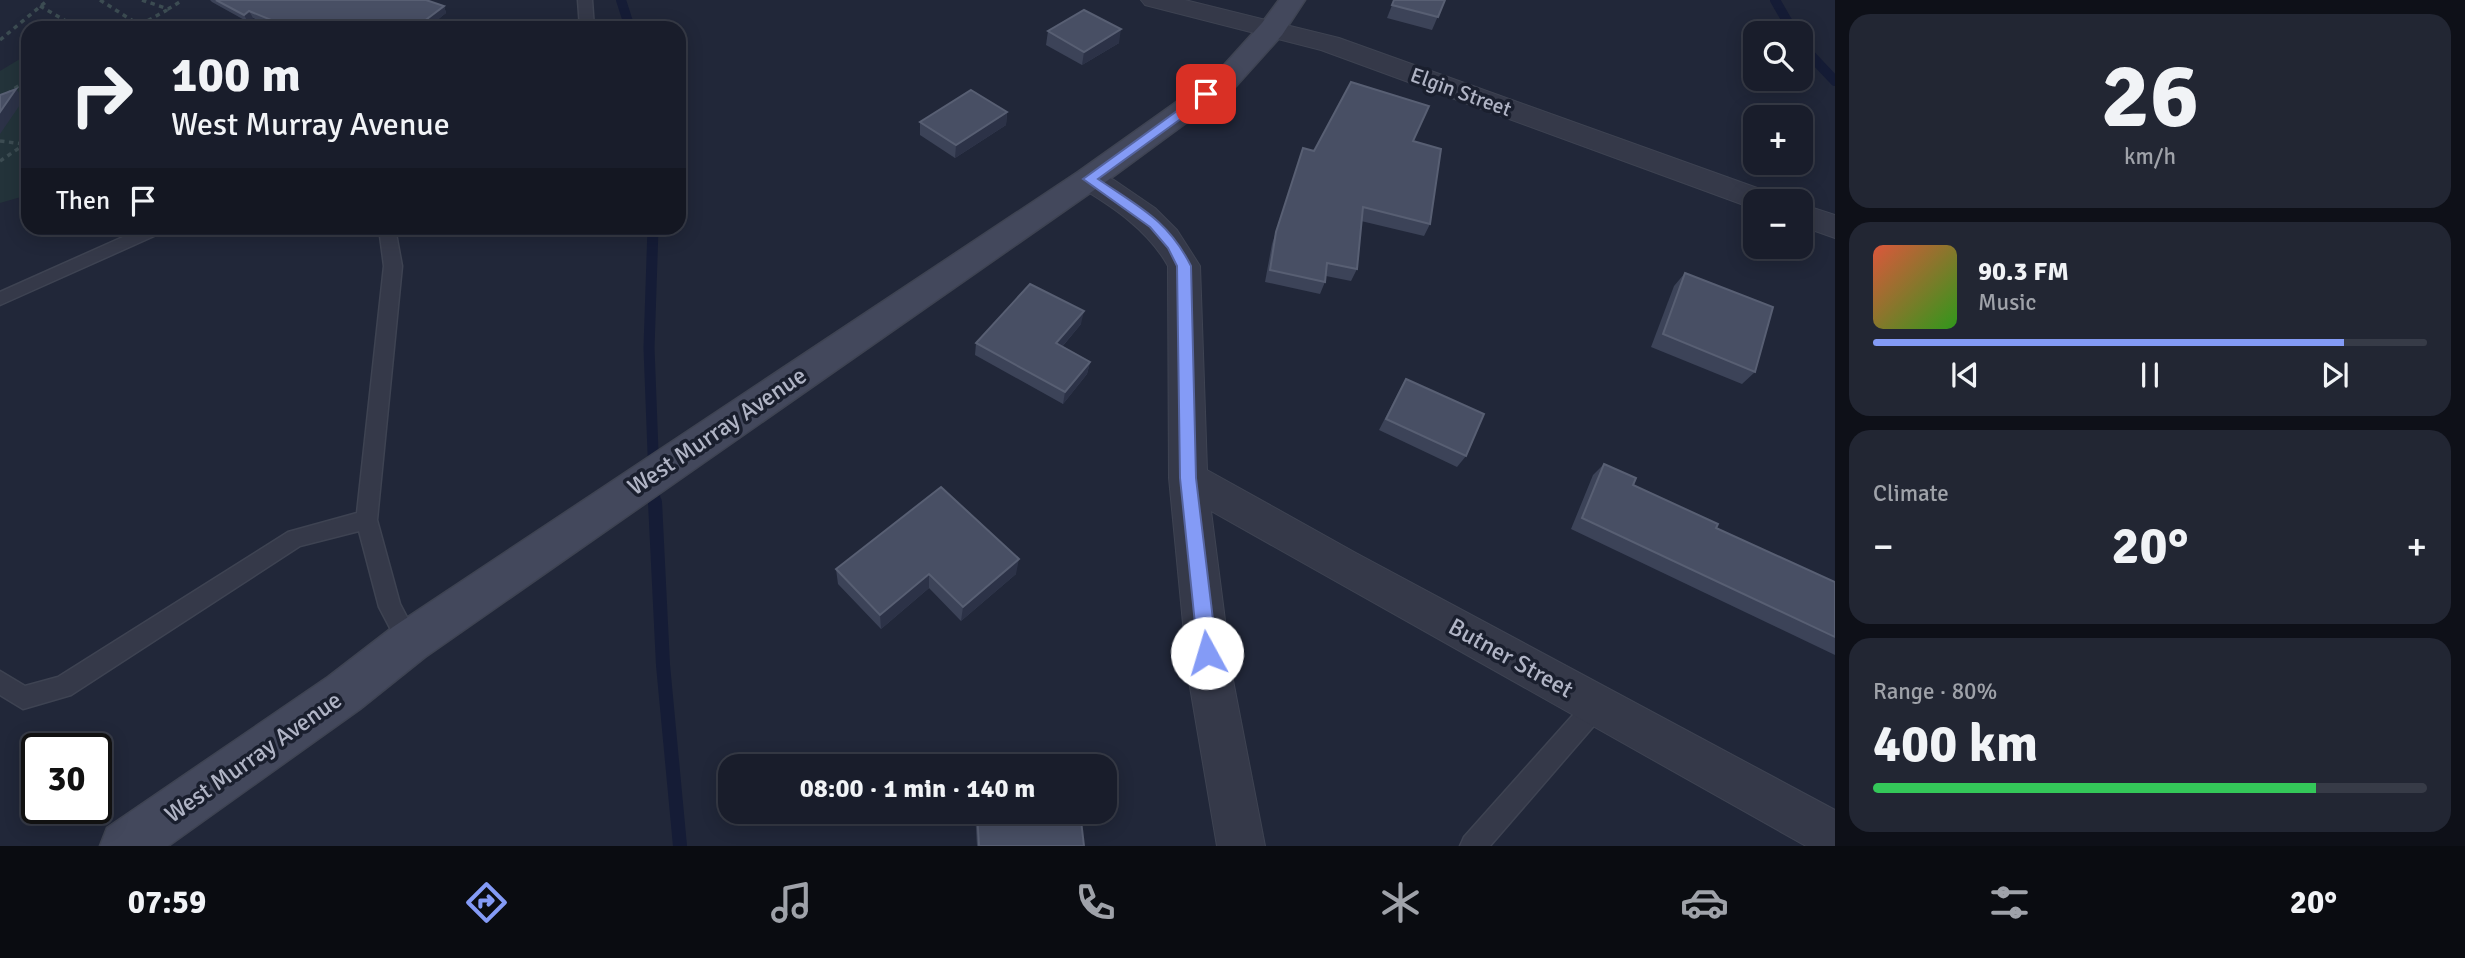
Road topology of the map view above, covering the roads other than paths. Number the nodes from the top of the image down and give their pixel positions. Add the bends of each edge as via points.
1 (585, 0) edge
2 (1154, 0) edge
3 (1292, 0) edge
4 (586, 21) edge
5 (1272, 29) junction
6 (1089, 179) junction
7 (1743, 194) edge
8 (1813, 219) edge
9 (1835, 227) edge
10 (142, 235) edge
11 (391, 235) edge
12 (0, 299) edge
13 (1188, 478) junction
14 (367, 520) junction
15 (409, 642) junction
16 (0, 682) edge
17 (1597, 705) junction
18 (1835, 835) edge
19 (125, 846) edge
20 (1241, 846) edge
21 (1473, 846) edge

1 - 4 lane
2 - 5 street, Elgin Street
3 - 5 street, West Murray Avenue
5 - 6 street, West Murray Avenue via 1226,80
5 - 7 street, Elgin Street via 1330,44
6 - 13 street via 1155,224 1174,245 1184,266
6 - 15 street, West Murray Avenue
8 - 9 street
10 - 12 lane
11 - 14 lane via 393,266
13 - 17 street, Butner Street
13 - 20 street via 1210,675
14 - 15 lane via 390,607
14 - 16 lane via 295,538 63,687 23,698
15 - 19 street, West Murray Avenue via 344,693
17 - 18 street, Butner Street
17 - 21 lane

